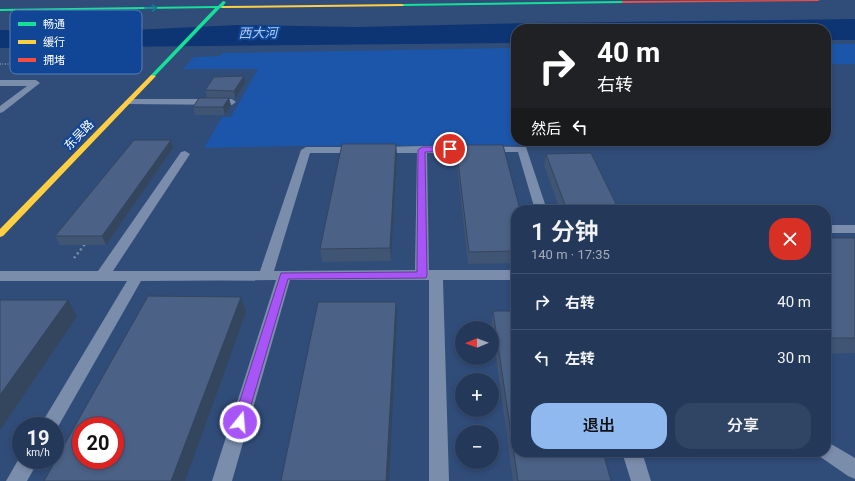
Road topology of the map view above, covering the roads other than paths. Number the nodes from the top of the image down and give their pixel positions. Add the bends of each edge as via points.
1 (226, 0) edge
2 (818, 0) edge
3 (219, 8) junction
4 (0, 10) edge
5 (0, 83) edge
6 (205, 91) edge
7 (128, 102) junction
8 (197, 102) junction
9 (232, 102) edge
10 (0, 110) edge
11 (422, 150) junction
12 (185, 154) dead end
13 (539, 205) edge
14 (831, 229) edge
15 (855, 229) edge
16 (0, 234) edge
17 (429, 275) junction
18 (511, 275) edge
19 (0, 276) edge
20 (102, 276) junction
21 (137, 276) junction
22 (266, 276) junction
23 (284, 276) junction
24 (54, 417) edge
25 (831, 453) edge
26 (634, 457) edge
27 (23, 469) edge
28 (855, 469) edge
29 (16, 481) edge
30 (222, 481) edge
31 (440, 481) edge
32 (641, 481) edge

1 - 3 main road
2 - 3 main road
4 -> 3 main road
3 - 7 main road, 东吴路
5 - 10 lane via 36,83
6 - 8 lane
7 - 8 lane
7 - 16 main road, 东吴路
8 - 9 lane
11 - 13 lane via 522,149
11 - 17 lane
11 - 22 lane via 306,150
12 - 20 lane
14 - 15 lane
17 - 18 lane
17 - 23 lane
17 - 31 lane
19 - 20 lane
20 - 21 lane
21 - 22 lane
21 - 24 lane
22 - 23 lane
23 - 30 lane
25 - 28 lane
26 - 32 lane
27 - 29 lane

